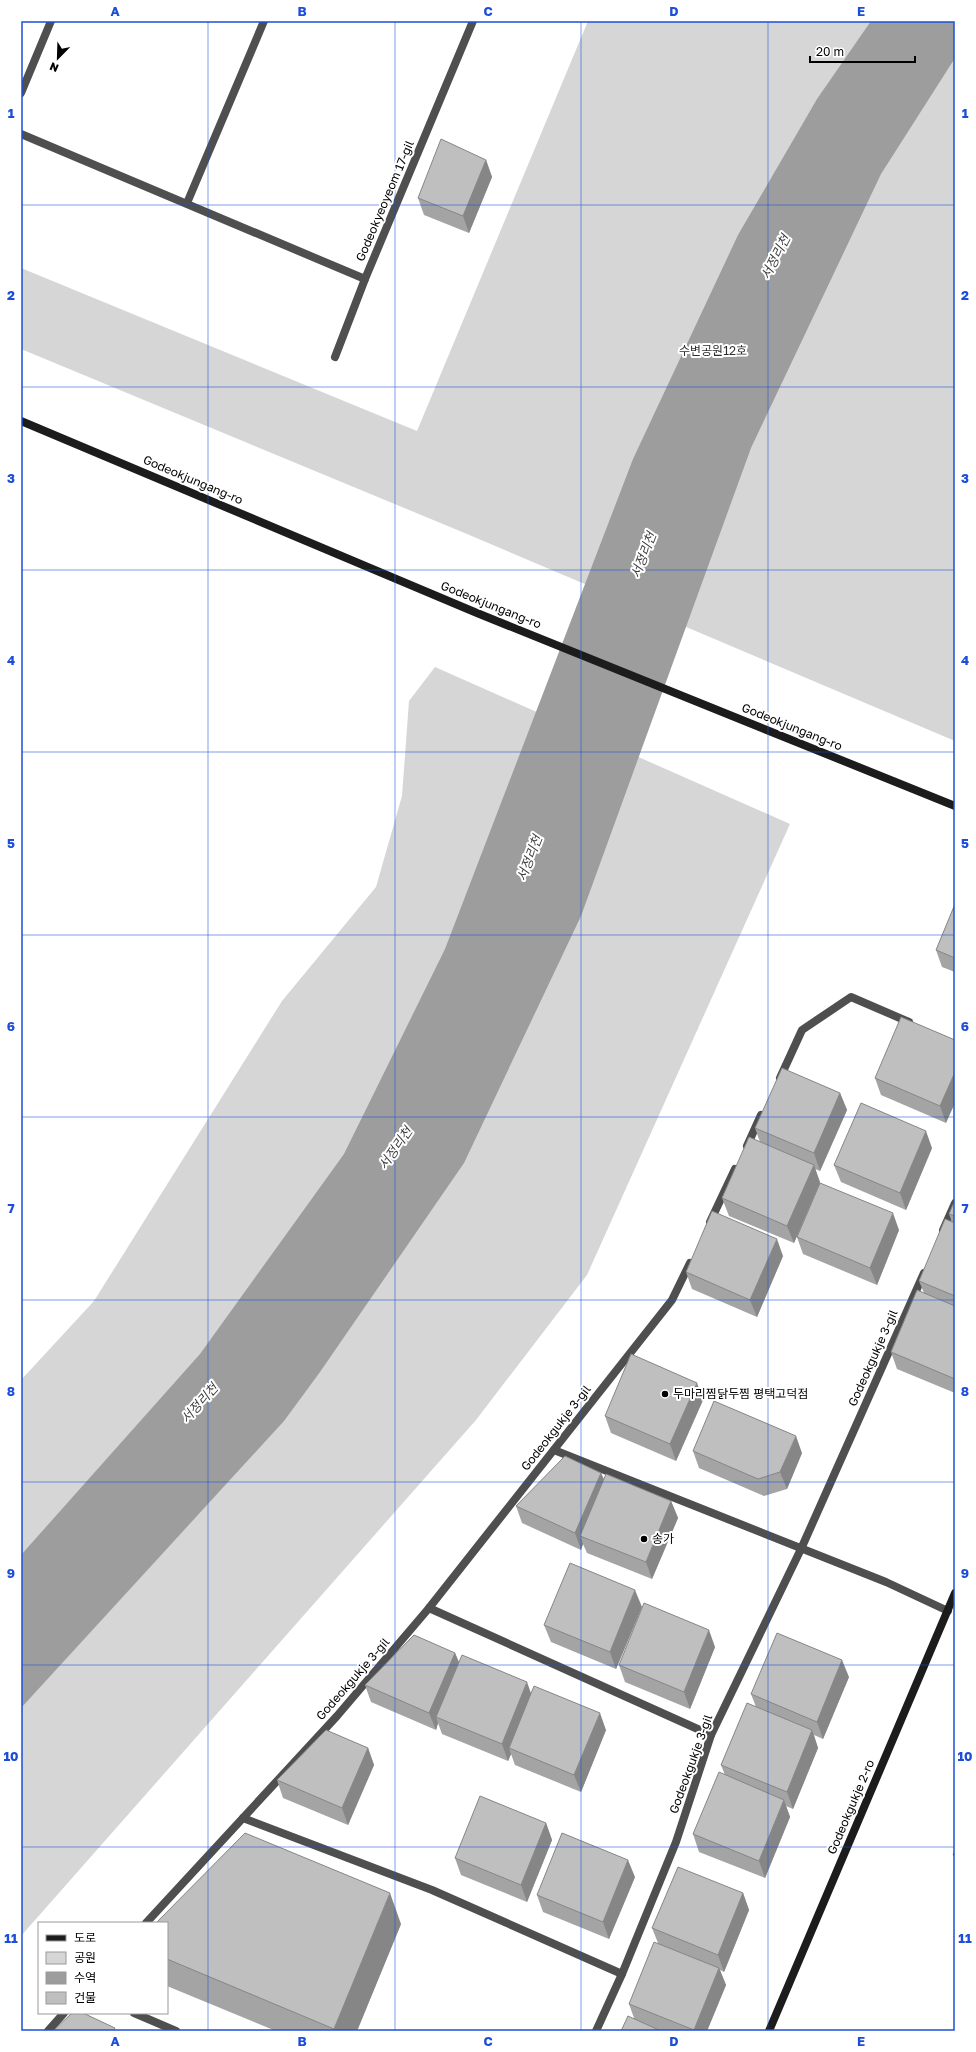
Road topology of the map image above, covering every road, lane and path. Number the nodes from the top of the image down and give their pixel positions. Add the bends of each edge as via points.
1 (51, 21) edge
2 (264, 21) edge
3 (473, 21) edge
4 (21, 93) edge
5 (21, 134) edge
6 (187, 203) junction
7 (365, 279) junction
8 (335, 357) dead end
9 (21, 421) edge
10 (955, 806) edge
11 (920, 1027) edge
12 (775, 1087) edge
13 (765, 1108) edge
14 (955, 1203) edge
15 (707, 1229) edge
16 (939, 1239) edge
17 (693, 1258) edge
18 (926, 1268) edge
19 (554, 1450) junction
20 (801, 1549) junction
21 (955, 1593) edge
22 (429, 1608) junction
23 (948, 1611) junction
24 (711, 1735) junction
25 (243, 1818) junction
26 (147, 1922) edge
27 (622, 1974) junction
28 (63, 2014) edge
29 (136, 2014) edge
30 (48, 2031) edge
31 (176, 2031) edge
32 (596, 2031) edge
33 (769, 2031) edge

1 - 4 street
2 - 6 street
3 - 7 street, Godeokyeoyeom 17-gil
5 - 6 street, Godeokyeoyeom 17-gil
6 - 7 street, Godeokyeoyeom 17-gil
7 - 8 street
9 - 10 street, Godeokjungang-ro via 477,613
11 - 12 street via 851,997 802,1030
13 - 15 street
14 - 16 street
17 - 19 street, Godeokgukje 3-gil via 672,1300
18 - 20 street, Godeokgukje 3-gil
19 - 20 street
19 - 22 street, Godeokgukje 3-gil
20 - 23 street via 886,1582
20 - 24 street, Godeokgukje 3-gil
21 - 23 street, Godeokgukje 2-ro
22 - 24 street
22 - 25 street, Godeokgukje 3-gil via 337,1716
23 - 33 street, Godeokgukje 2-ro
24 - 27 street, Godeokgukje 3-gil via 676,1842
25 - 26 street, Godeokgukje 3-gil
25 - 27 street via 432,1890
27 - 32 street, Godeokgukje 3-gil
28 - 30 street
29 - 31 street

